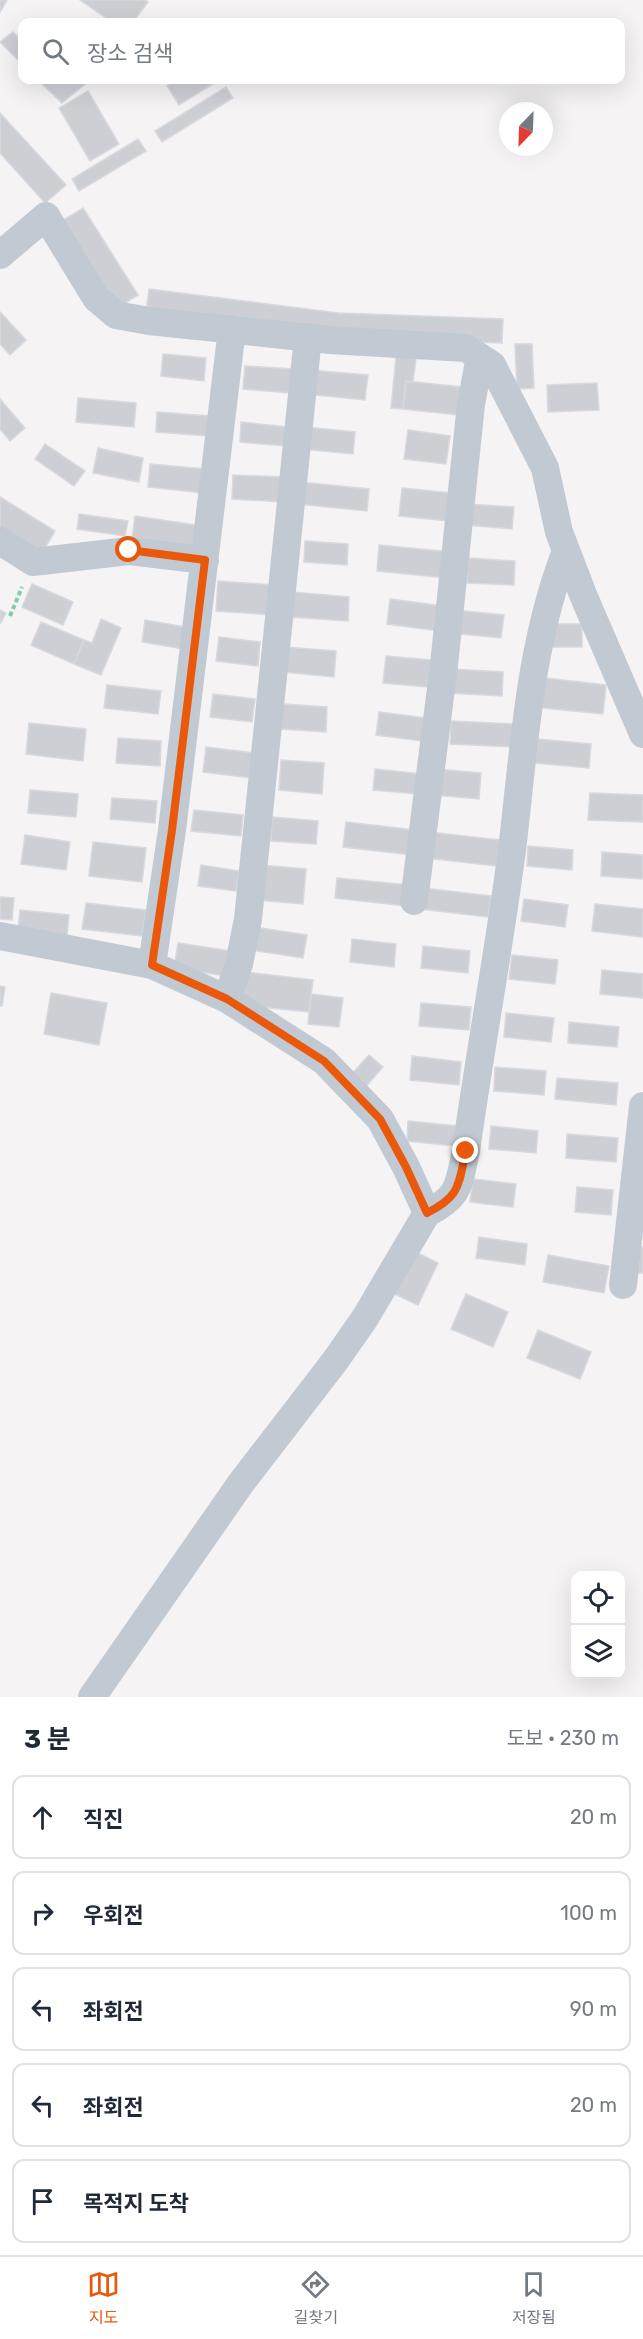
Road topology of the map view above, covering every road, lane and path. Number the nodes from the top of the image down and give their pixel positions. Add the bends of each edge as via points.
1 (0, 255) edge
2 (232, 329) junction
3 (308, 337) junction
4 (480, 357) junction
5 (0, 541) edge
6 (566, 552) junction
7 (205, 560) junction
8 (643, 734) edge
9 (414, 901) dead end
10 (0, 936) edge
11 (152, 965) junction
12 (227, 999) junction
13 (643, 1106) edge
14 (427, 1213) junction
15 (623, 1285) dead end
16 (92, 1697) edge

1 - 2 street via 46,216 96,298 116,315
2 - 3 street
2 - 7 street
3 - 4 street via 466,348
3 - 12 street via 248,919
4 - 6 street via 492,365 545,468
4 - 9 street via 471,404
5 - 7 street via 33,562 129,550
6 - 8 street
6 - 14 street via 553,587 534,668 511,853 466,1151 458,1187 447,1203
7 - 11 street
10 - 11 street
11 - 12 street
12 - 14 street via 324,1061 380,1119
13 - 15 street
14 - 16 street via 365,1318 241,1483

